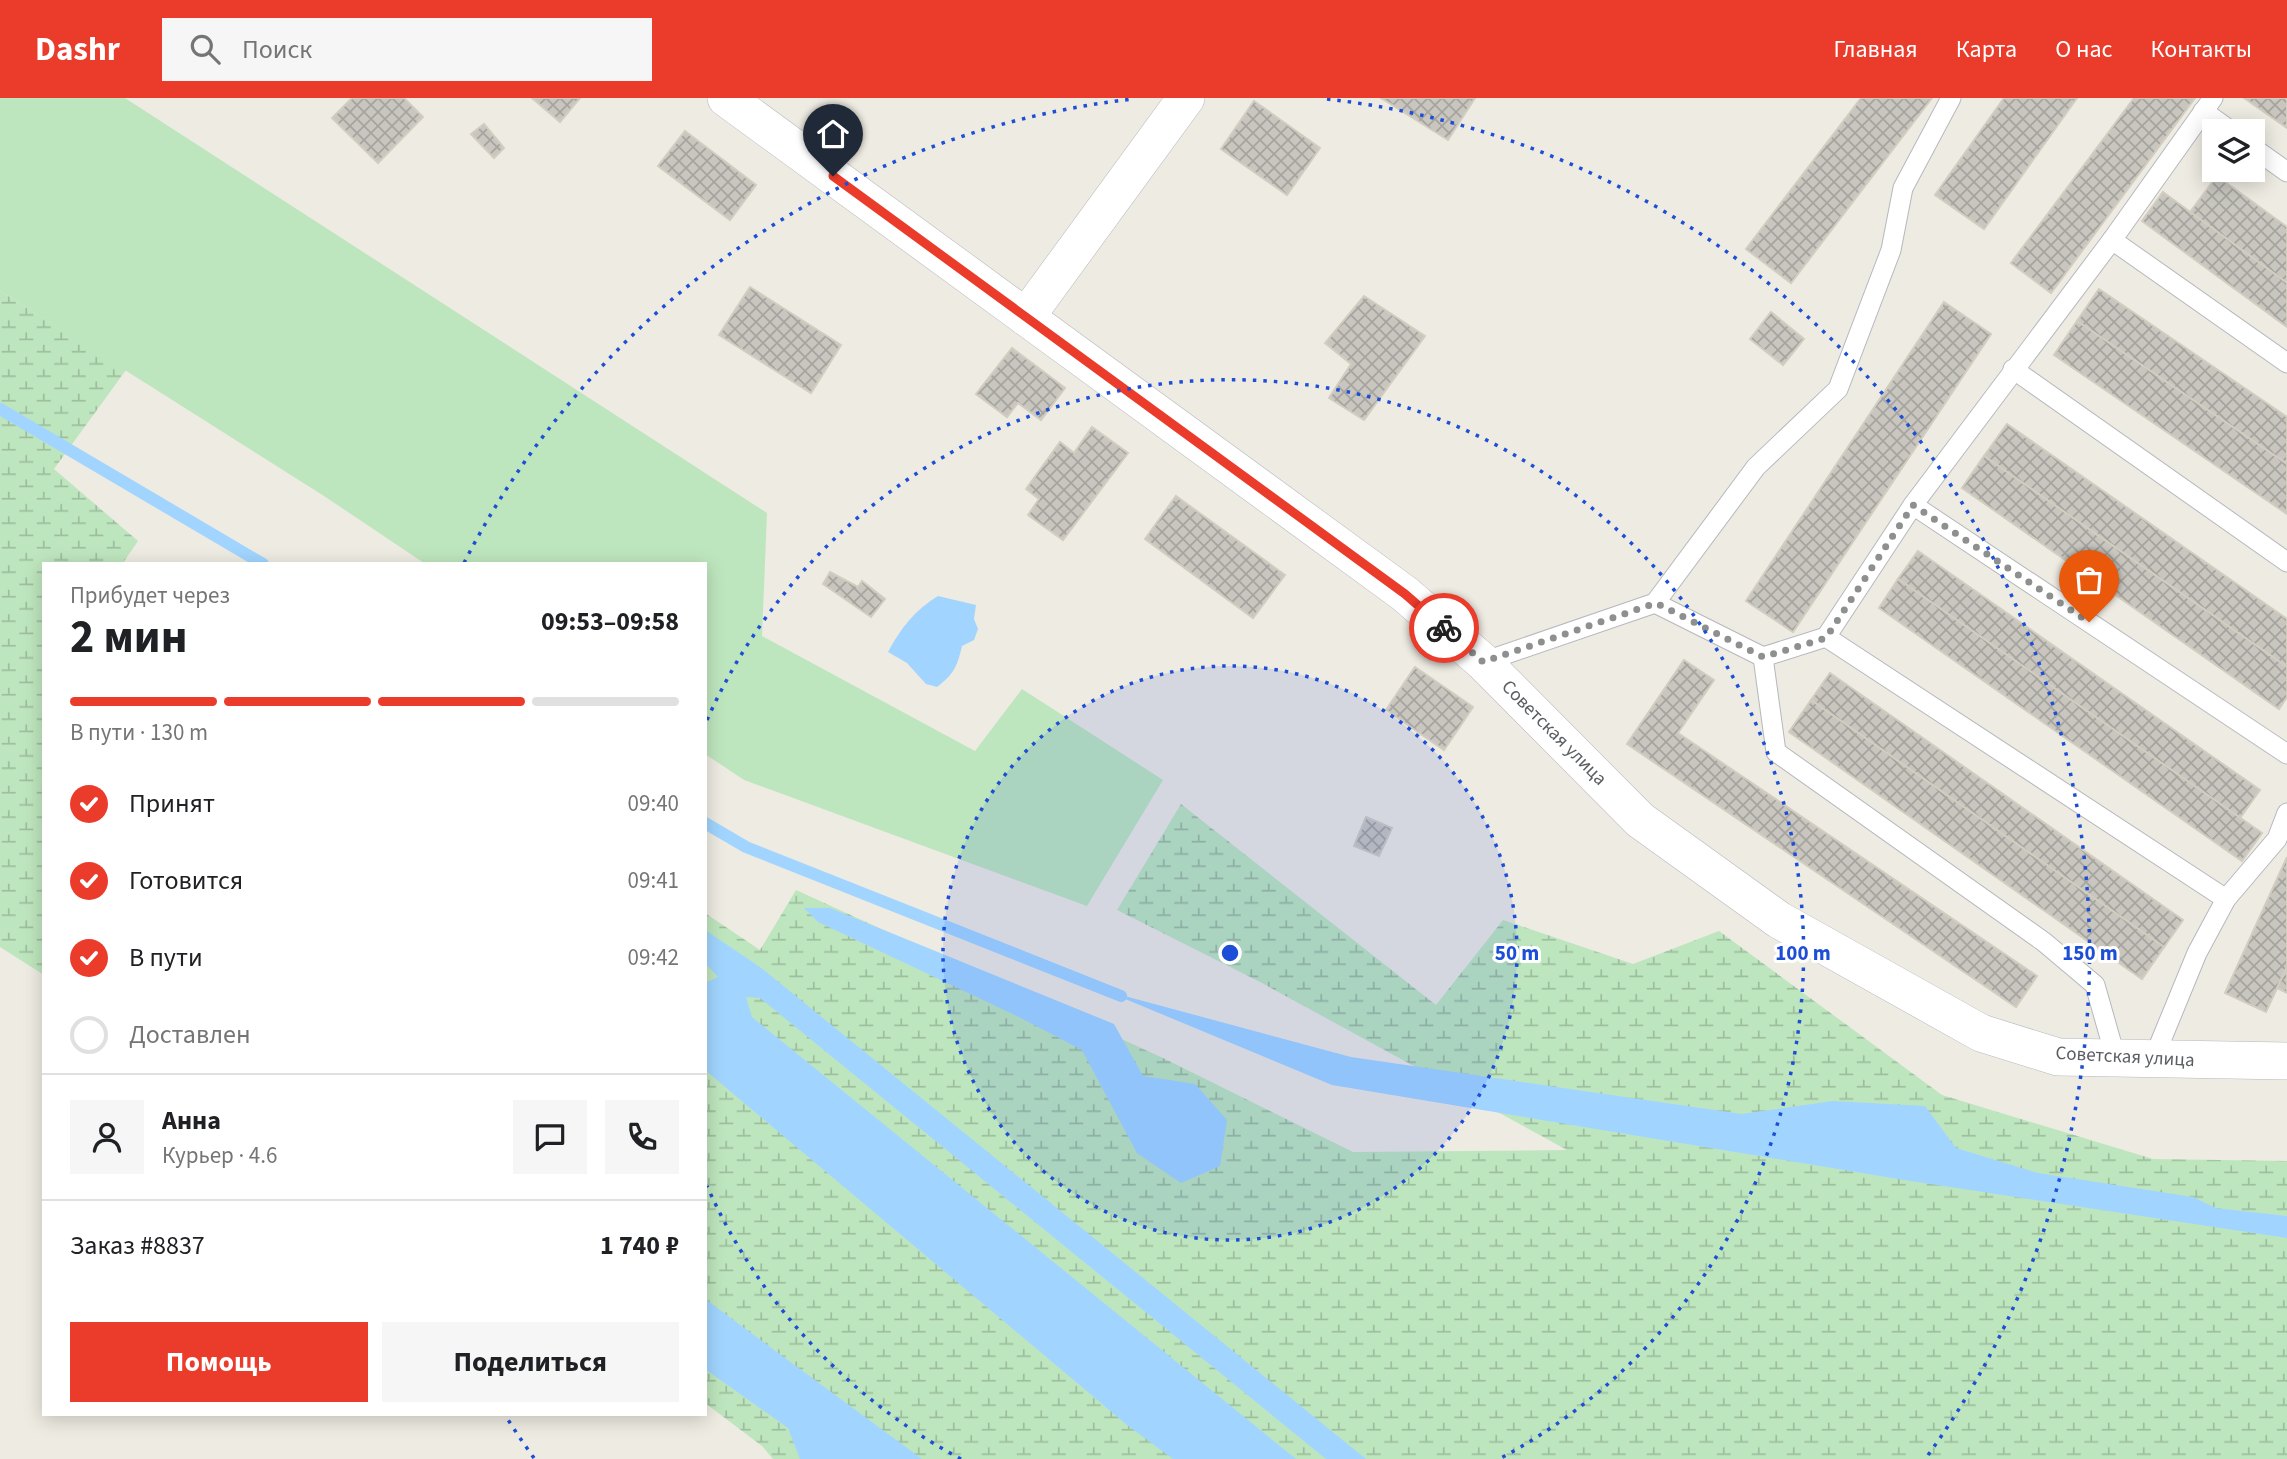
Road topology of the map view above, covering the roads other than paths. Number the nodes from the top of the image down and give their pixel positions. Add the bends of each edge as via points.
1 (726, 98) edge
2 (1186, 98) edge
3 (1951, 98) edge
4 (2208, 104) edge
5 (2221, 119) edge
6 (2265, 156) edge
7 (2287, 172) edge
8 (2112, 240) junction
9 (1026, 317) junction
10 (2287, 363) edge
11 (2013, 369) junction
12 (1913, 505) junction
13 (2287, 562) edge
14 (1656, 603) junction
15 (1826, 638) junction
16 (1763, 657) junction
17 (1483, 662) junction
18 (2287, 754) edge
19 (2287, 813) edge
20 (2226, 900) junction
21 (2116, 1059) junction
22 (2153, 1060) junction
23 (2287, 1061) edge

1 - 9 street, Советская улица
2 - 9 street
3 - 14 lane via 1903,188 1891,250 1838,389 1756,467
4 - 5 lane
4 - 8 lane
6 - 7 lane
8 - 10 lane
8 - 11 lane
9 - 17 street, Советская улица via 1405,594
11 - 12 lane
11 - 13 lane
12 - 15 lane
12 - 18 lane
14 - 16 lane
14 - 17 lane
15 - 16 lane
15 - 20 lane
16 - 21 lane via 1776,752 2045,942 2095,985
17 - 21 street, Советская улица via 1640,820 1779,920 1981,1033 2058,1057
19 - 20 lane via 2277,839
20 - 22 lane via 2197,953
21 - 22 street, Советская улица
22 - 23 street, Советская улица

